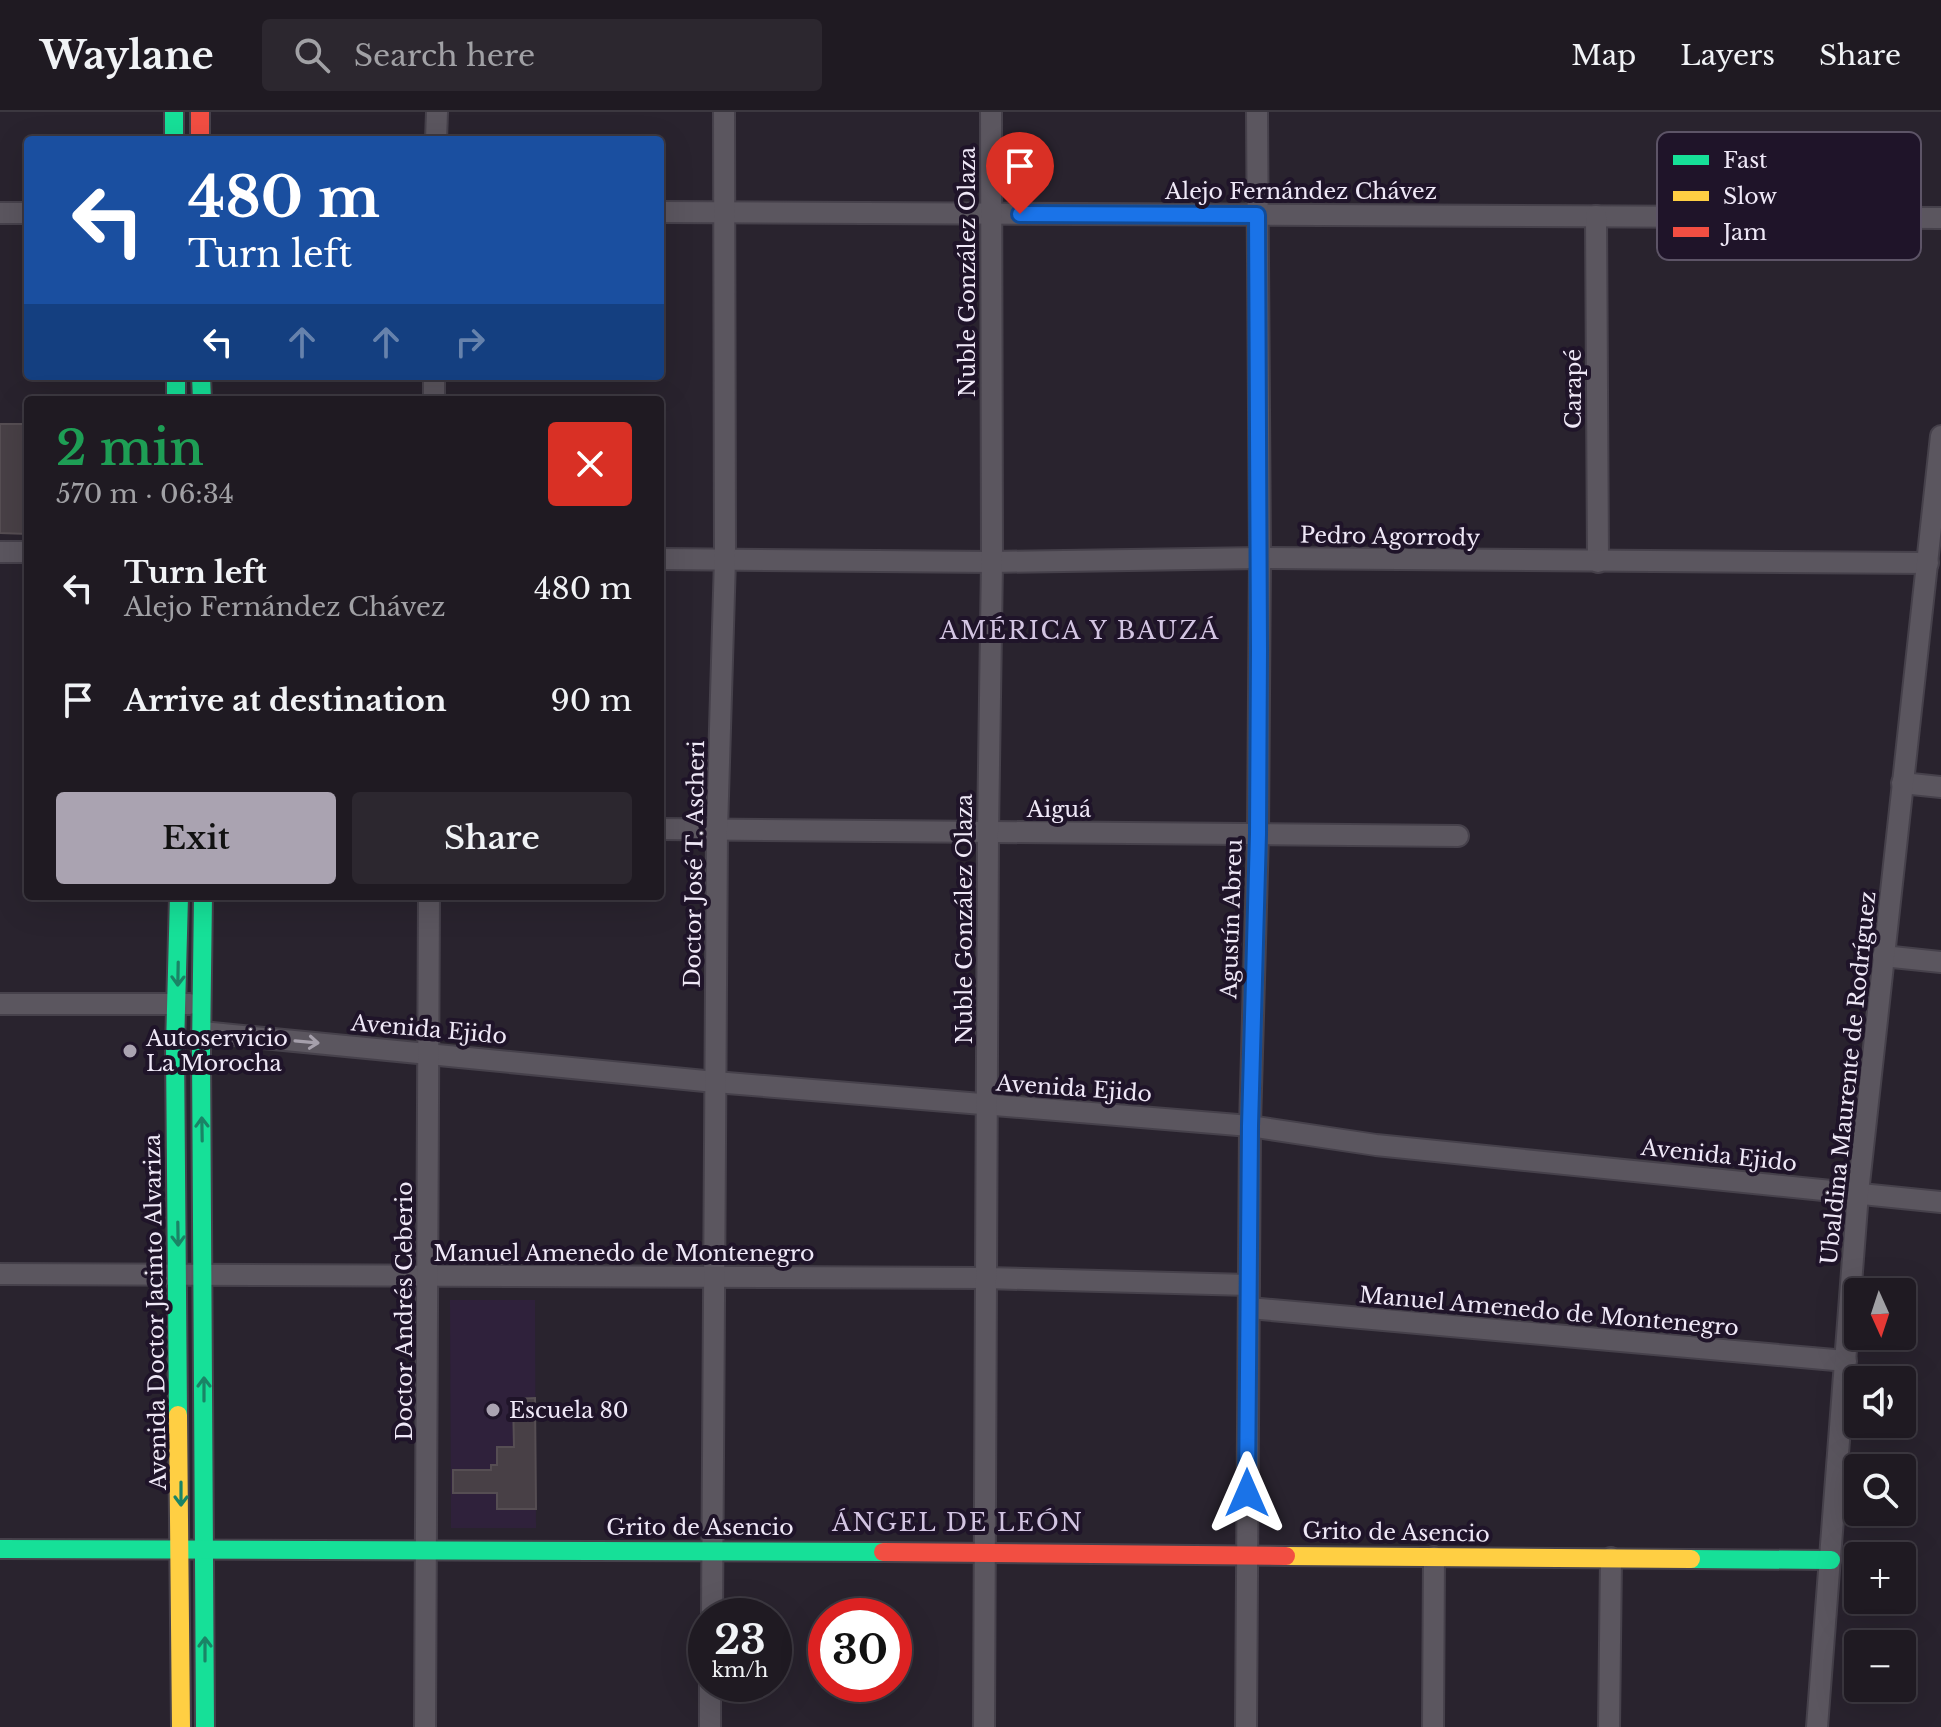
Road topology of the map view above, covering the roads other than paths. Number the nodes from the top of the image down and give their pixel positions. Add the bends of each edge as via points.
1 (174, 112) edge
2 (200, 112) edge
3 (437, 112) edge
4 (724, 112) edge
5 (991, 112) edge
6 (1257, 112) edge
7 (174, 136) edge
8 (200, 136) edge
9 (436, 136) edge
10 (664, 212) edge
11 (0, 213) edge
12 (24, 213) edge
13 (724, 213) junction
14 (991, 214) junction
15 (1257, 215) junction
16 (1596, 216) junction
17 (1657, 216) edge
18 (1921, 218) edge
19 (1941, 218) edge
20 (1941, 436) edge
21 (0, 552) edge
22 (24, 552) edge
23 (1260, 558) junction
24 (664, 559) edge
25 (725, 559) junction
26 (992, 562) junction
27 (1598, 562) junction
28 (1928, 563) junction
29 (1902, 783) junction
30 (1941, 787) edge
31 (664, 829) edge
32 (717, 830) junction
33 (988, 833) junction
34 (1258, 834) junction
35 (1458, 836) dead end
36 (179, 900) edge
37 (203, 900) edge
38 (429, 900) edge
39 (1883, 956) junction
40 (1941, 962) edge
41 (0, 1004) edge
42 (177, 1004) junction
43 (202, 1004) junction
44 (202, 1032) junction
45 (428, 1053) junction
46 (715, 1082) junction
47 (987, 1106) junction
48 (1250, 1126) junction
49 (1858, 1193) junction
50 (1941, 1202) edge
51 (0, 1274) edge
52 (179, 1274) junction
53 (204, 1274) junction
54 (428, 1277) junction
55 (714, 1277) junction
56 (985, 1278) junction
57 (1249, 1285) junction
58 (1249, 1308) junction
59 (1846, 1361) junction
60 (0, 1549) edge
61 (181, 1549) junction
62 (204, 1549) junction
63 (427, 1551) junction
64 (713, 1551) junction
65 (986, 1553) junction
66 (1247, 1555) junction
67 (1434, 1557) junction
68 (1611, 1558) junction
69 (1831, 1560) junction
70 (712, 1598) edge
71 (710, 1702) edge
72 (181, 1727) edge
73 (205, 1727) edge
74 (425, 1727) edge
75 (710, 1727) edge
76 (984, 1727) edge
77 (1246, 1727) edge
78 (1433, 1727) edge
79 (1609, 1727) edge
80 (1817, 1727) edge

1 - 7 street
2 - 8 street
3 - 9 street
4 - 13 street, Doctor José T. Ascheri
5 - 14 street, Nuble González Olaza
6 - 15 street, Agustín Abreu
10 - 13 street, Alejo Fernández Chávez
11 - 12 street
13 - 14 street, Alejo Fernández Chávez
13 - 25 street, Doctor José T. Ascheri
14 - 15 street, Alejo Fernández Chávez
14 - 26 street, Nuble González Olaza
15 - 16 street, Alejo Fernández Chávez
15 - 23 street, Agustín Abreu
16 - 17 street, Alejo Fernández Chávez
16 - 27 street, Carapé
18 - 19 street, Alejo Fernández Chávez
20 - 28 street, Ubaldina Maurente de Rodríguez
21 - 22 street
23 - 26 street, Pedro Agorrody
23 - 27 street, Pedro Agorrody
23 - 34 street, Agustín Abreu
24 - 25 street, Pedro Agorrody
25 - 26 street, Pedro Agorrody
25 - 32 street, Doctor José T. Ascheri
26 - 33 street, Nuble González Olaza
27 - 28 street, Pedro Agorrody
28 - 29 street, Ubaldina Maurente de Rodríguez
29 - 30 street
29 - 39 street, Ubaldina Maurente de Rodríguez
31 - 32 street, Aiguá
32 - 33 street, Aiguá
32 - 46 street, Doctor José T. Ascheri
33 - 34 street, Aiguá
33 - 47 street, Nuble González Olaza
34 - 35 street, Aiguá
34 - 48 street, Agustín Abreu
36 -> 42 street, Avenida Doctor Jacinto Alvariza
37 - 43 street, Avenida Doctor Jacinto Alvariza
38 - 45 street, Doctor Andrés Ceberio
39 - 40 street
39 - 49 street, Ubaldina Maurente de Rodríguez
41 - 42 street
42 - 43 street
42 -> 52 street, Avenida Doctor Jacinto Alvariza
43 - 44 street, Avenida Doctor Jacinto Alvariza
44 -> 45 street, Avenida Ejido
53 -> 44 street, Avenida Doctor Jacinto Alvariza
45 - 46 street, Avenida Ejido
45 - 54 street, Doctor Andrés Ceberio
46 - 47 street, Avenida Ejido
46 - 55 street, Doctor José T. Ascheri
47 - 48 street, Avenida Ejido
47 - 56 street, Nuble González Olaza
48 - 49 street, Avenida Ejido via 1376,1145
48 - 57 street, Agustín Abreu
49 - 50 street, Avenida Ejido
49 - 59 street, Ubaldina Maurente de Rodríguez
51 - 52 street, Manuel Amenedo de Montenegro
52 - 53 street, Manuel Amenedo de Montenegro
52 -> 61 street, Avenida Doctor Jacinto Alvariza
53 - 54 street, Manuel Amenedo de Montenegro
62 -> 53 street, Avenida Doctor Jacinto Alvariza
54 - 55 street, Manuel Amenedo de Montenegro
54 - 63 street, Doctor Andrés Ceberio
55 - 56 street, Manuel Amenedo de Montenegro
55 - 64 street, Doctor José T. Ascheri
56 - 57 street, Manuel Amenedo de Montenegro
56 - 65 street, Nuble González Olaza
57 - 58 street, Agustín Abreu
58 - 59 street, Manuel Amenedo de Montenegro
58 - 66 street, Agustín Abreu
59 - 69 street, Ubaldina Maurente de Rodríguez
60 - 61 street, Grito de Asencio
61 - 62 street, Grito de Asencio
61 - 72 street, Avenida Doctor Jacinto Alvariza
62 - 63 street, Grito de Asencio
73 -> 62 street, Avenida Doctor Jacinto Alvariza
63 - 64 street, Grito de Asencio
63 - 74 street, Doctor Andrés Ceberio
64 - 65 street, Grito de Asencio
64 - 70 street, Doctor José T. Ascheri
65 - 66 street, Grito de Asencio
65 - 76 street, Nuble González Olaza
66 - 67 street, Grito de Asencio
66 - 77 street, Agustín Abreu
67 - 68 street, Grito de Asencio
67 - 78 street
68 - 69 street, Grito de Asencio
68 - 79 street
69 - 80 street, Ubaldina Maurente de Rodríguez
71 - 75 street

